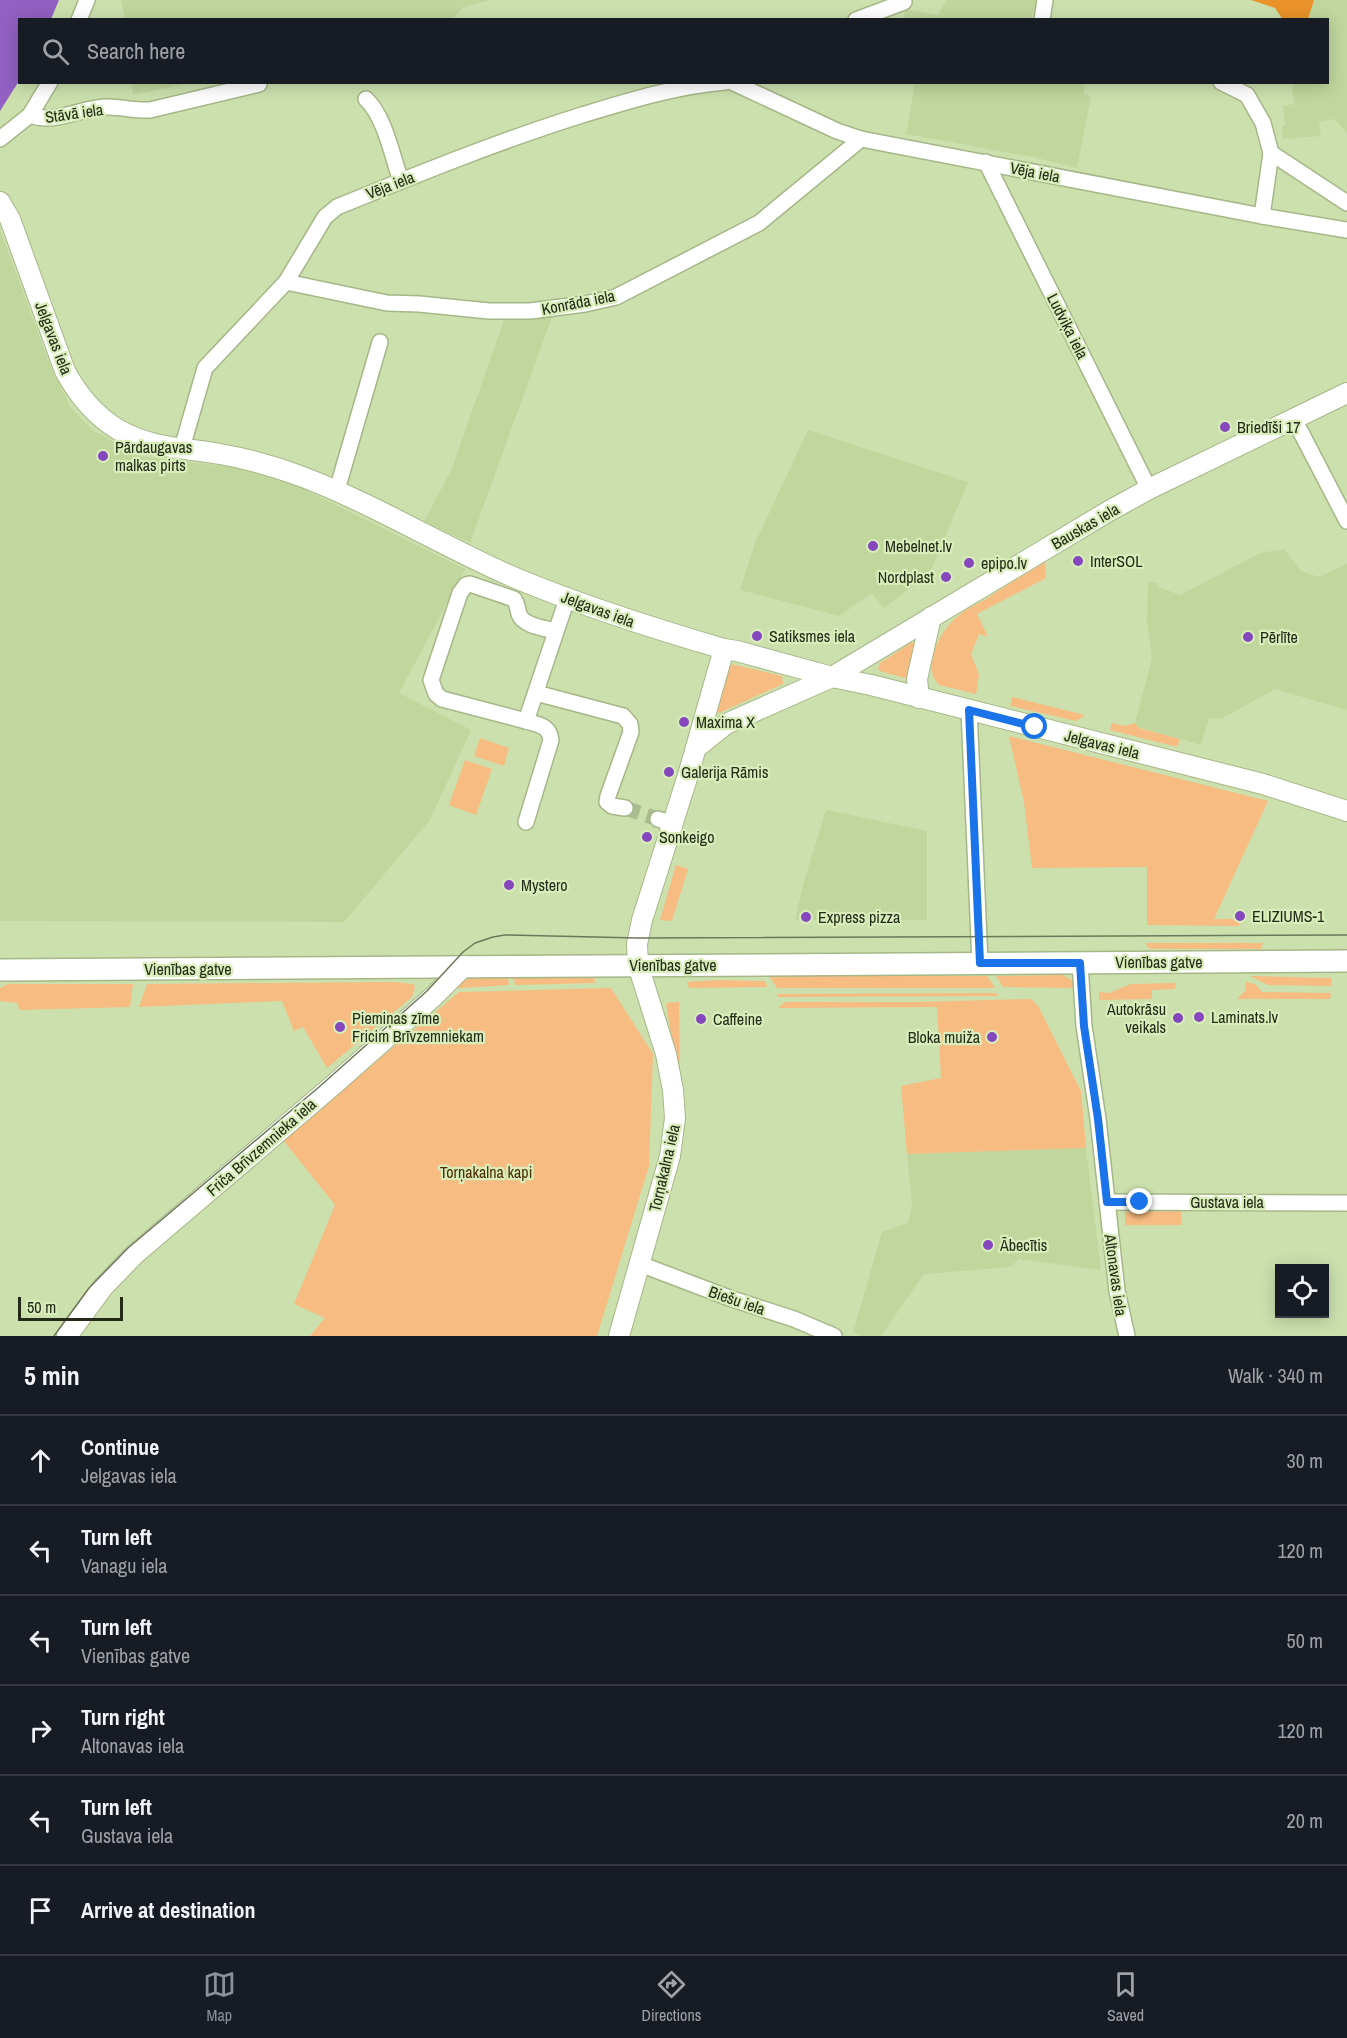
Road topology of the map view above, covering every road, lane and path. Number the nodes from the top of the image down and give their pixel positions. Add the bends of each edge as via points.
1 (87, 0) edge
2 (1045, 0) edge
3 (904, 2) dead end
4 (80, 18) edge
5 (860, 18) edge
6 (1042, 18) edge
7 (49, 84) edge
8 (259, 84) dead end
9 (710, 84) edge
10 (736, 84) edge
11 (1225, 84) edge
12 (366, 99) dead end
13 (30, 115) junction
14 (861, 139) junction
15 (0, 140) edge
16 (1271, 153) junction
17 (986, 162) junction
18 (401, 181) junction
19 (0, 202) edge
20 (1347, 203) edge
21 (1262, 216) junction
22 (1347, 230) edge
23 (286, 282) junction
24 (380, 342) dead end
25 (1347, 393) edge
26 (1294, 419) junction
27 (182, 448) junction
28 (1149, 489) junction
29 (334, 490) junction
30 (1347, 521) edge
31 (567, 599) junction
32 (931, 616) junction
33 (555, 631) junction
34 (724, 649) junction
35 (832, 677) junction
36 (536, 693) junction
37 (919, 698) junction
38 (969, 710) junction
39 (526, 721) junction
40 (696, 748) junction
41 (625, 808) tunnel mouth
42 (1347, 811) edge
43 (526, 822) dead end
44 (1347, 961) edge
45 (980, 963) junction
46 (1080, 963) junction
47 (638, 965) junction
48 (464, 966) junction
49 (0, 970) edge
50 (1107, 1202) junction
51 (1347, 1203) edge
52 (640, 1264) junction
53 (67, 1336) edge
54 (619, 1336) edge
55 (834, 1336) edge
56 (1127, 1336) edge

1 - 4 street
2 - 6 street
3 - 5 street
7 - 13 street
8 - 13 street, Stāvā iela via 150,110 107,107 45,120
9 - 18 street, Vēja iela via 633,99 533,131
10 - 14 street, Vēja iela
11 - 16 street via 1247,95 1257,110
12 - 18 street via 380,120
13 - 15 street
14 - 17 street, Vēja iela
14 - 23 street, Konrāda iela via 759,223 616,297 530,311 489,311 387,303
16 - 20 street
16 - 21 street
17 - 21 street, Vēja iela
17 - 28 street, Ludviķa iela
18 - 23 street, Vēja iela via 330,212
19 - 27 street, Jelgavas iela via 75,390 119,430 142,440
21 - 22 street, Vēja iela
23 - 27 street, Vēja iela via 205,368
24 - 29 street
25 - 26 street, Bauskas iela
26 - 28 street, Bauskas iela
26 - 30 street
27 - 29 street, Jelgavas iela via 259,462
28 - 32 street, Bauskas iela
29 - 31 street, Jelgavas iela
31 - 33 street
31 - 34 street, Jelgavas iela
32 - 35 street, Bauskas iela
32 - 37 street via 917,679
33 - 36 street
33 - 39 street via 526,623 514,599 466,585 431,680 442,699
34 - 35 street, Jelgavas iela
34 - 40 street
35 - 37 street, Jelgavas iela
35 - 40 street via 726,724
36 - 39 street
36 - 41 street via 622,716 630,724 631,732 607,802
37 - 38 street, Jelgavas iela
38 - 42 street, Jelgavas iela via 1263,784
38 - 45 street
39 - 43 street via 546,727 550,740
40 - 47 street via 666,821 637,944
44 - 46 main road, Vienības gatve
45 - 46 main road, Vienības gatve
45 - 47 main road, Vienības gatve
46 - 50 street, Altonavas iela via 1084,1026
47 - 48 main road, Vienības gatve
47 - 52 street, Torņakalna iela via 666,1054 675,1118 670,1156
48 - 49 main road, Vienības gatve
48 - 53 street, Friča Brīvzemnieka iela via 331,1087 134,1255 103,1287
50 - 51 street, Gustava iela
50 - 56 street, Altonavas iela via 1117,1292
52 - 54 street, Torņakalna iela
52 - 55 street, Biešu iela

